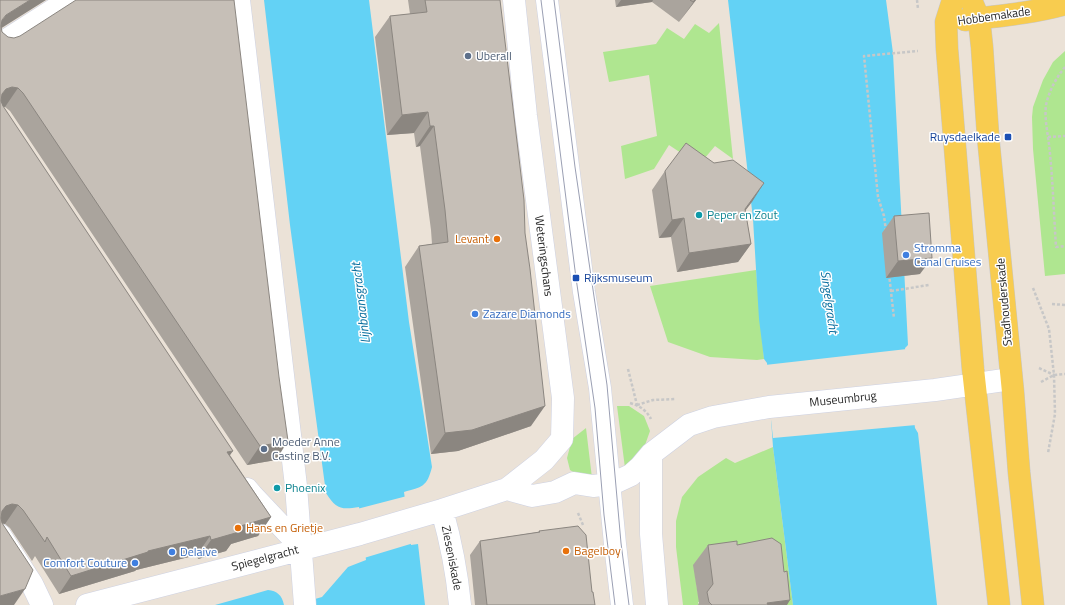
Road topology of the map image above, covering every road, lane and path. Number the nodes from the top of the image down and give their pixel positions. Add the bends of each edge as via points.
1 (69, 0) edge
2 (239, 0) edge
3 (514, 0) edge
4 (547, 0) edge
5 (953, 0) edge
6 (1065, 4) edge
7 (975, 9) edge
8 (946, 22) junction
9 (0, 44) edge
10 (923, 51) dead end
11 (1065, 67) edge
12 (1065, 136) edge
13 (1048, 137) junction
14 (886, 238) dead end
15 (1065, 246) edge
16 (889, 268) dead end
17 (929, 285) dead end
18 (891, 291) junction
19 (1052, 304) dead end
20 (1065, 305) edge
21 (894, 318) dead end
22 (1065, 374) edge
23 (1054, 375) dead end
24 (1011, 379) junction
25 (975, 384) junction
26 (651, 454) junction
27 (238, 475) edge
28 (609, 484) junction
29 (507, 489) junction
30 (442, 510) junction
31 (0, 535) edge
32 (302, 548) junction
33 (305, 602) edge
34 (42, 605) edge
35 (87, 605) edge
36 (460, 605) edge
37 (622, 605) edge
38 (657, 605) edge
39 (999, 605) edge
40 (1033, 605) edge

1 - 9 street
2 - 32 street
3 - 29 street, Weteringschans via 562,398 562,439 544,460
4 - 28 street via 584,292 600,388
5 - 8 main road
6 - 7 main road, Hobbemakade via 1036,11
7 - 8 main road, Hobbemakade
7 - 24 main road, Stadhouderskade
8 - 25 main road
10 - 14 path via 864,56 878,197 884,216
11 - 13 path via 1052,87 1047,104
12 - 13 path
13 - 15 path via 1056,247
16 - 18 path
17 - 18 path
18 - 21 path
19 - 20 path
22 - 23 path
24 - 25 street, Museumbrug
24 - 40 main road, Stadhouderskade
25 - 26 street, Museumbrug via 769,407 713,417 689,425
25 - 39 main road
26 - 28 street via 631,475
26 - 38 street via 651,534
27 - 32 street via 252,495
28 - 29 street via 593,486 574,482 555,492 532,496
28 - 37 street
29 - 30 street, Weteringschans
30 - 32 street, Spiegelgracht
30 - 36 street, Zieseniskade via 452,550
31 - 34 street via 32,584
32 - 33 street
32 - 35 street, Spiegelgracht

